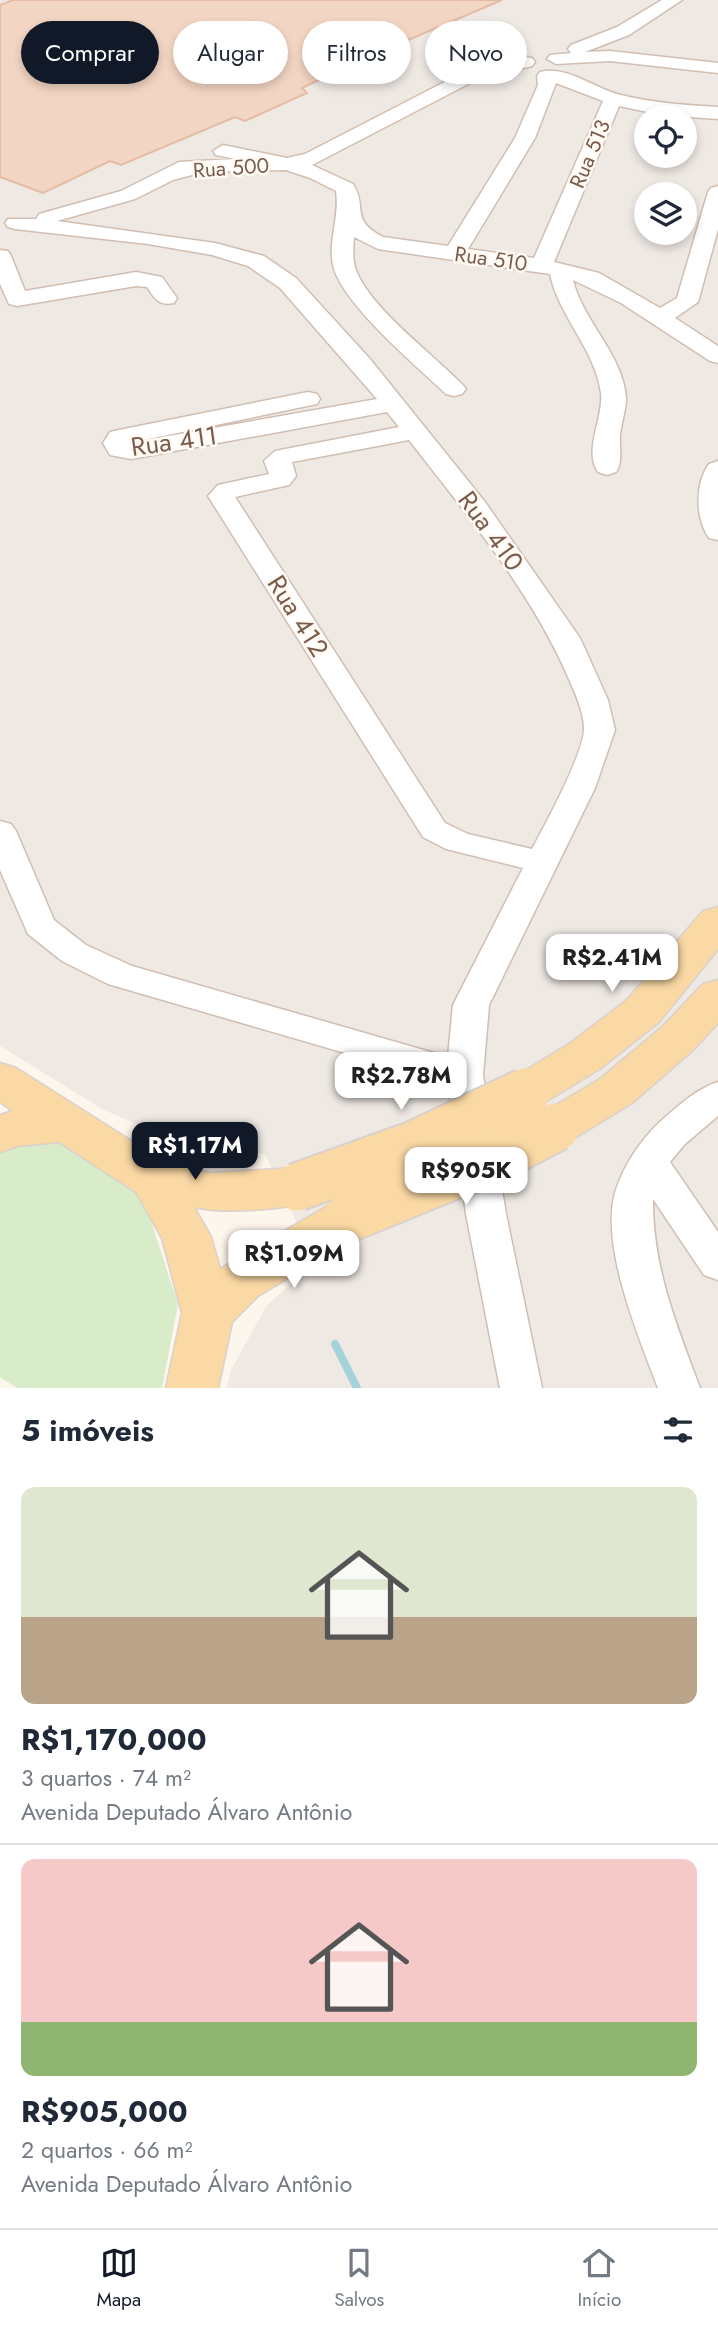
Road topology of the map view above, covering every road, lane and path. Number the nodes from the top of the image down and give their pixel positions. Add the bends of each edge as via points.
1 (674, 0) edge
2 (608, 37) junction
3 (651, 61) junction
4 (677, 64) junction
5 (541, 68) junction
6 (718, 68) edge
7 (613, 99) junction
8 (718, 113) edge
9 (327, 150) junction
10 (223, 151) junction
11 (287, 164) junction
12 (170, 175) junction
13 (335, 181) junction
14 (718, 192) edge
15 (102, 204) junction
16 (347, 213) junction
17 (63, 215) junction
18 (8, 224) edge
19 (173, 239) junction
20 (215, 249) junction
21 (454, 254) junction
22 (0, 256) edge
23 (551, 268) junction
24 (166, 298) dead end
25 (9, 300) edge
26 (665, 322) junction
27 (718, 337) edge
28 (718, 356) edge
29 (454, 389) dead end
30 (308, 399) dead end
31 (392, 404) junction
32 (415, 431) junction
33 (607, 467) dead end
34 (718, 469) edge
35 (718, 532) edge
36 (0, 831) edge
37 (542, 862) junction
38 (718, 922) edge
39 (718, 996) edge
40 (466, 1075) junction
41 (0, 1080) edge
42 (718, 1096) edge
43 (541, 1110) junction
44 (70, 1123) junction
45 (0, 1134) edge
46 (649, 1162) junction
47 (153, 1179) junction
48 (718, 1264) edge
49 (208, 1313) junction
50 (192, 1388) edge
51 (521, 1388) edge
52 (679, 1388) edge

1 - 2 lane
2 - 3 lane via 613,45
2 - 5 lane
3 - 4 lane
3 - 5 lane via 610,56
4 - 5 lane via 606,60 586,62 570,73
4 - 6 lane
5 - 7 lane, Rua 513
5 - 9 lane, Rua 500 via 452,86
5 - 21 lane via 547,85 525,138
7 - 8 lane
7 - 23 lane, Rua 513
9 - 10 lane, Rua 500 via 283,142 248,142
9 - 11 lane, Rua 500
9 - 13 lane, Rua 510
10 - 11 lane
10 - 12 lane, Rua 500
11 - 12 lane, Rua 500 via 202,166
11 - 13 lane
12 - 15 lane
13 - 16 lane, Rua 510 via 346,188
14 - 26 lane via 687,302
15 - 17 lane
15 - 19 lane
16 - 21 lane, Rua 510 via 363,236 378,243
16 - 29 lane via 346,272 369,303
17 - 18 lane
17 - 19 lane
18 - 20 lane, Rua 410
19 - 20 lane
20 - 31 lane, Rua 410 via 256,261 288,283
21 - 23 lane, Rua 510
22 - 25 lane
23 - 26 lane, Rua 510 via 591,278
23 - 33 lane via 593,340 612,385 615,408 608,427
24 - 25 lane via 153,282 136,279
26 - 27 lane
26 - 28 lane, Rua 510
30 - 31 lane, Rua 411 via 119,437 116,443 119,450 131,451
31 - 32 lane, Rua 410
32 - 37 lane, Rua 410 via 476,508 566,638 593,700 600,730 579,788
32 - 37 lane, Rua 412 via 284,456 277,461 283,475 280,480 227,490 221,496 434,830 458,842
34 - 35 lane via 712,484
36 - 40 lane via 40,926 74,953 120,975
37 - 40 lane, Rua 410 via 471,1005
38 - 43 main road via 643,1011 585,1056
39 - 43 main road via 677,1039 616,1091
40 - 51 lane, Rua 410 via 486,1214
41 - 44 main road
42 - 46 lane via 679,1127
43 - 47 main road, bridge via 469,1122 297,1187 210,1192
43 - 49 main road, bridge via 503,1155 346,1219 240,1282
44 - 45 main road
44 - 47 main road
46 - 48 lane
46 - 52 lane via 633,1200 635,1237 646,1302
47 - 49 main road via 186,1237
49 - 50 main road

